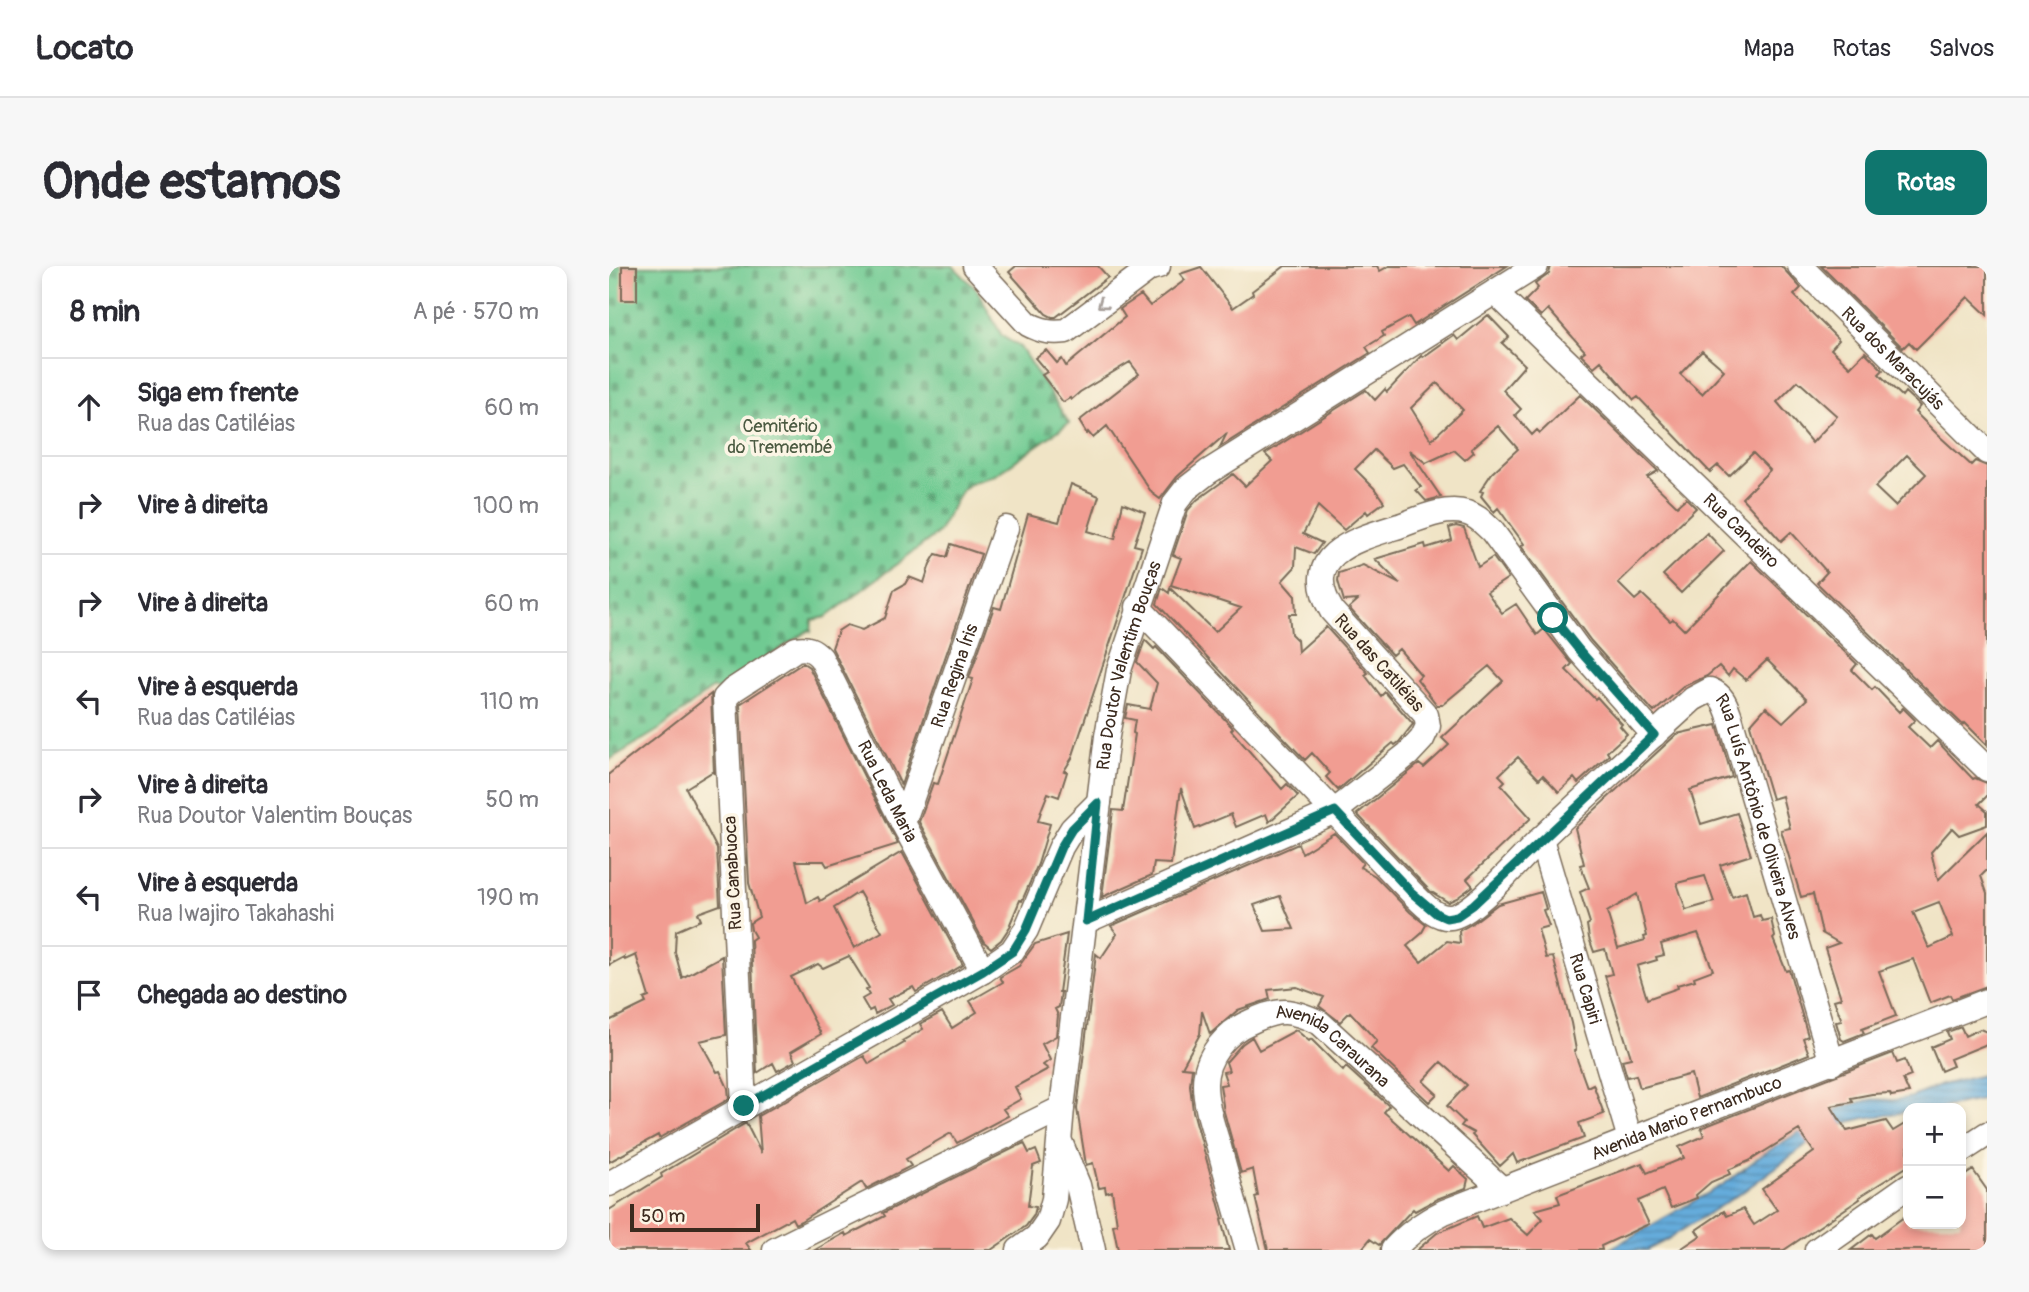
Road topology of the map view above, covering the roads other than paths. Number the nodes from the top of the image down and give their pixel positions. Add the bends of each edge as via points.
1 (975, 266) edge
2 (1536, 266) edge
3 (1800, 266) edge
4 (1152, 267) edge
5 (1495, 292) junction
6 (1987, 452) edge
7 (1006, 528) dead end
8 (1138, 607) junction
9 (773, 664) joint
10 (1654, 735) junction
11 (1987, 769) edge
12 (1098, 803) junction
13 (1335, 811) junction
14 (904, 823) junction
15 (1541, 839) junction
16 (1086, 921) junction
17 (983, 971) junction
18 (1987, 1002) edge
19 (1832, 1063) junction
20 (744, 1106) junction
21 (1062, 1108) junction
22 (1987, 1134) edge
23 (1630, 1139) junction
24 (1060, 1141) junction
25 (1966, 1148) edge
26 (609, 1184) edge
27 (1502, 1189) junction
28 (1903, 1190) edge
29 (775, 1250) edge
30 (1019, 1250) edge
31 (1093, 1250) edge
32 (1248, 1250) edge
33 (1393, 1250) edge
34 (1818, 1250) edge

4 -> 1 street via 1066,331 1052,333 1028,324
2 - 5 street, Rua Doutor Valentim Bouças
3 - 6 street, Rua dos Maracujás
5 - 8 street, Rua Doutor Valentim Bouças via 1186,489 1166,524
5 - 11 street, Rua Candeiro
7 - 14 street, Rua Regina Íris
8 - 12 street, Rua Doutor Valentim Bouças via 1119,670
8 - 13 street, Rua Luís Antônio de Oliveira Alves
9 - 14 street, Rua Leda Maria via 796,649 814,650 821,658
9 - 20 street, Rua Canabuoca via 725,698
10 - 13 street, Rua das Catiléias via 1579,650 1478,517 1450,511 1423,517 1344,545 1325,569 1322,584 1332,611 1426,715 1428,726 1408,754
10 - 15 street, Rua Luís Antônio de Oliveira Alves
10 - 19 street, Rua Luís Antônio de Oliveira Alves via 1703,692 1710,690 1722,698
12 - 16 street, Rua Doutor Valentim Bouças
12 - 17 street via 1061,847 1013,951
13 - 15 street, Rua Luís Antônio de Oliveira Alves via 1411,892 1446,918 1473,905
13 - 16 street, Rua das Catiléias
14 - 17 street, Rua Leda Maria
15 - 23 street, Rua Capiri
16 - 21 street, Rua Doutor Valentim Bouças
17 - 20 street
18 - 19 street, Avenida Mario Pernambuco
19 - 23 street, Avenida Mario Pernambuco
20 - 26 street
21 - 24 street, Rua Doutor Valentim Bouças
21 - 29 street
22 - 25 street
23 - 27 street, Avenida Mario Pernambuco
24 - 30 street, Rua Doutor Valentim Bouças via 1048,1221 1037,1237
24 - 31 street via 1078,1185
27 - 32 street, Avenida Caraurana via 1320,1023 1297,1012 1272,1011 1225,1040 1212,1055 1205,1082
27 - 33 street, Avenida Mario Pernambuco via 1424,1222
28 - 34 street

